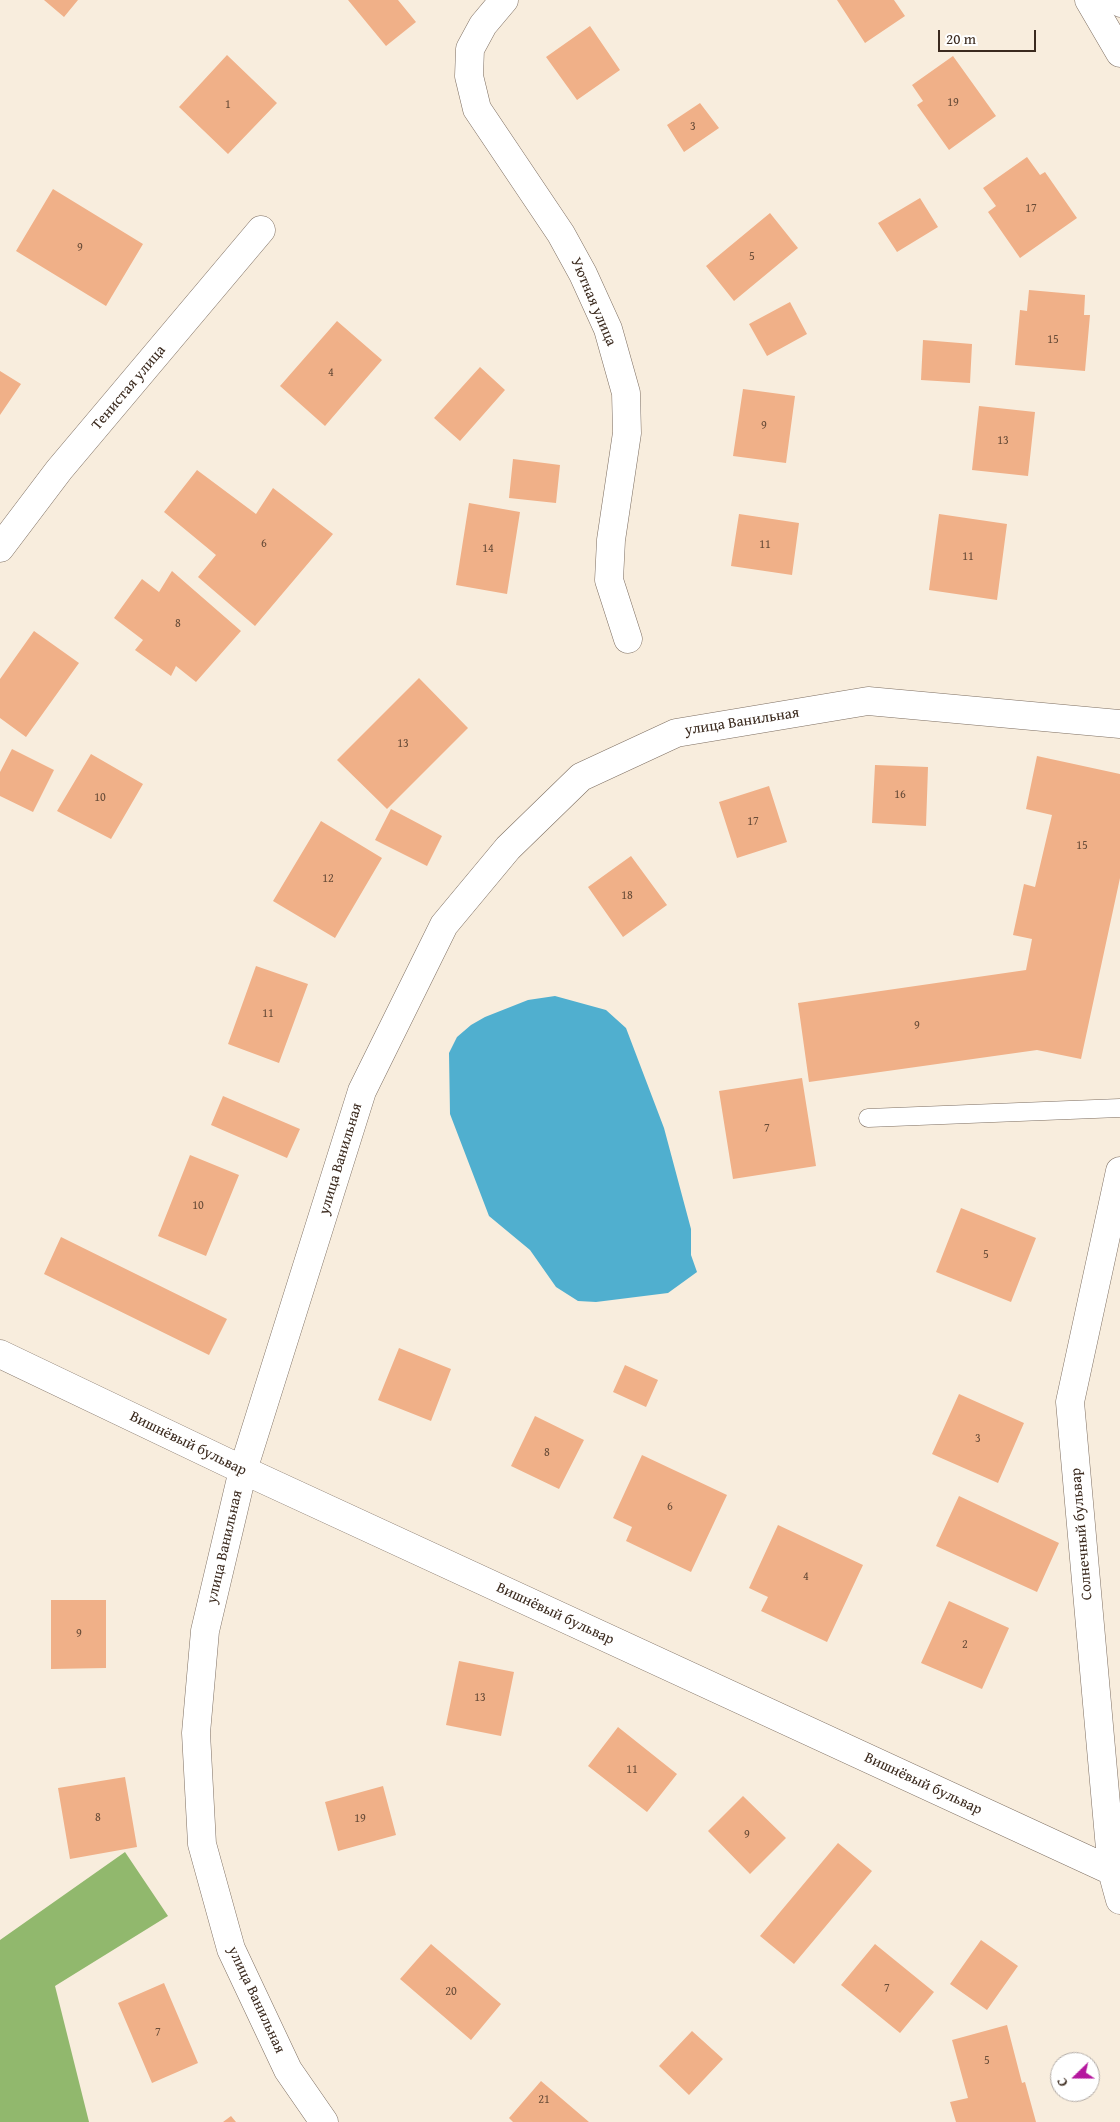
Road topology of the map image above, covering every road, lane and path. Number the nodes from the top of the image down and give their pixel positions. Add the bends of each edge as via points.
1 (504, 0) edge
2 (1089, 0) edge
3 (1104, 0) edge
4 (1120, 8) edge
5 (1120, 53) edge
6 (261, 230) dead end
7 (0, 548) edge
8 (628, 639) dead end
9 (1120, 724) edge
10 (1120, 1108) edge
11 (868, 1118) dead end
12 (1120, 1171) edge
13 (0, 1354) edge
14 (243, 1470) junction
15 (1112, 1871) junction
16 (1120, 1900) edge
17 (324, 2122) edge

1 - 8 street, Уютная улица via 482,25 470,49 469,76 477,109 561,234 608,328 626,393 627,433 611,540 609,580
2 - 5 street
3 - 4 lane
6 - 7 street, Тенистая улица via 59,470
9 - 14 street, улица Ванильная via 868,702 676,733 582,777 508,848 444,925 362,1091
10 - 11 lane
12 - 15 street, Солнечный бульвар via 1070,1402
13 - 14 street, Вишнёвый бульвар
14 - 15 street, Вишнёвый бульвар
14 - 17 street, улица Ванильная via 205,1630 196,1733 202,1844 231,1949 288,2070
15 - 16 street, Солнечный бульвар

